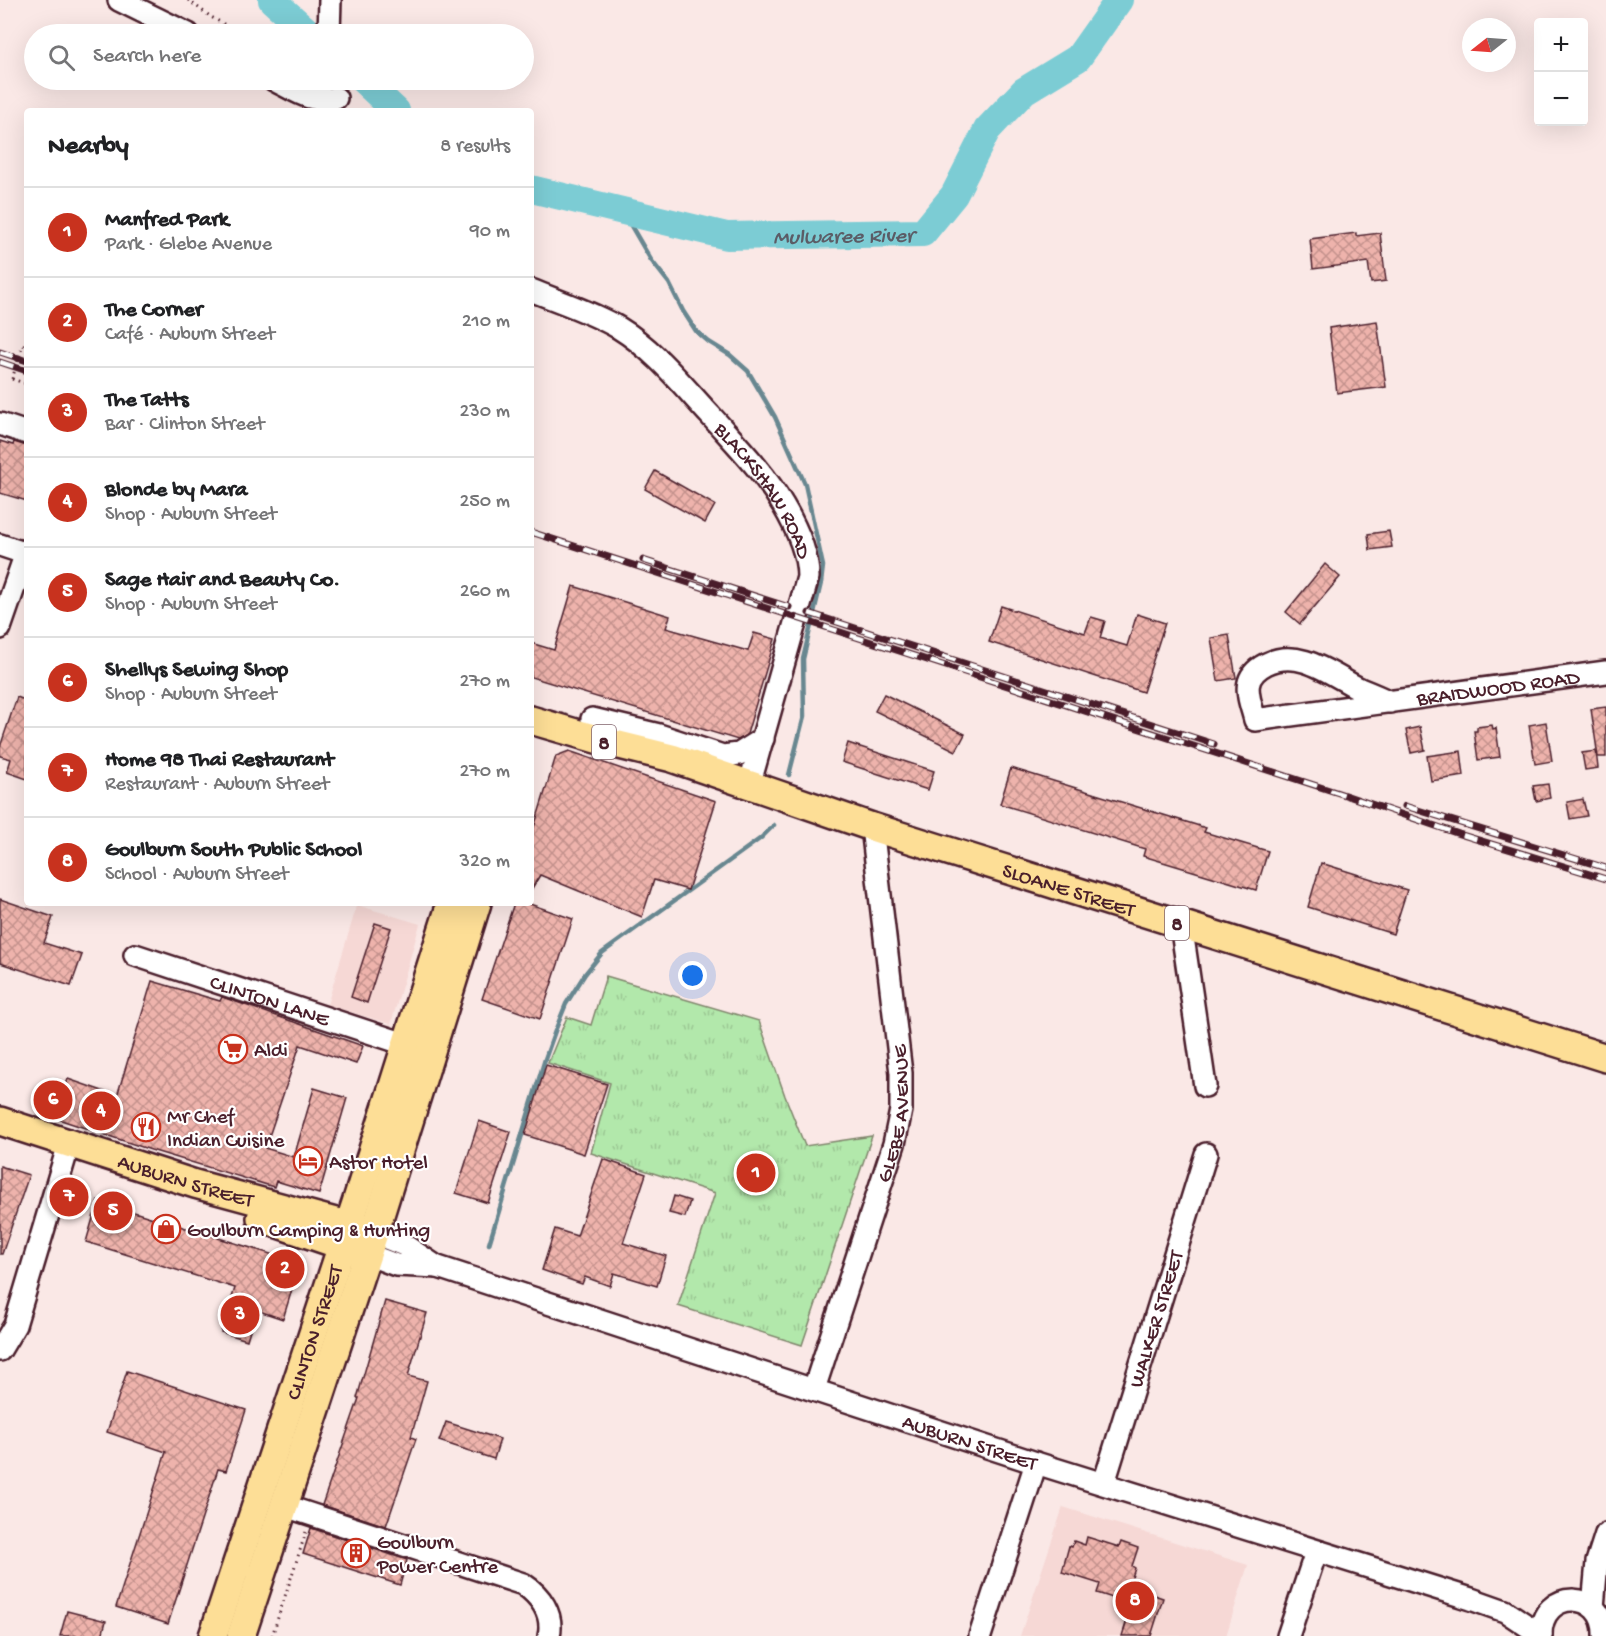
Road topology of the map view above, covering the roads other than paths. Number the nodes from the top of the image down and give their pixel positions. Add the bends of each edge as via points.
1 (119, 0) edge
2 (168, 24) edge
3 (288, 90) edge
4 (336, 96) edge
5 (308, 105) edge
6 (534, 291) edge
7 (0, 424) edge
8 (24, 432) edge
9 (0, 531) edge
10 (0, 545) edge
11 (24, 548) edge
12 (24, 549) edge
13 (24, 555) edge
14 (0, 628) edge
15 (1606, 672) edge
16 (1390, 702) junction
17 (535, 717) edge
18 (592, 719) junction
19 (763, 739) junction
20 (672, 758) junction
21 (749, 786) junction
22 (872, 827) junction
23 (473, 906) edge
24 (454, 921) edge
25 (1180, 924) junction
26 (135, 955) dead end
27 (405, 1044) junction
28 (1606, 1058) edge
29 (1205, 1086) dead end
30 (0, 1121) edge
31 (0, 1133) edge
32 (66, 1154) junction
33 (1206, 1154) dead end
34 (344, 1235) junction
35 (371, 1244) junction
36 (0, 1350) edge
37 (814, 1389) junction
38 (1036, 1463) junction
39 (1104, 1483) junction
40 (285, 1506) junction
41 (1606, 1534) edge
42 (1316, 1552) junction
43 (1597, 1562) junction
44 (1571, 1599) junction
45 (1593, 1607) junction
46 (1505, 1611) junction
47 (1548, 1611) junction
48 (1605, 1632) edge
49 (213, 1636) edge
50 (241, 1636) edge
51 (549, 1636) edge
52 (980, 1636) edge
53 (1288, 1636) edge
54 (1541, 1636) edge

1 - 2 street
3 - 5 street
4 - 5 street
6 - 19 street, BLACKSHAW ROAD via 600,318 639,343 727,434 772,488 790,518 805,553 808,577
7 - 8 street
9 - 11 street
10 - 12 street
13 - 14 street
15 - 16 street, BRAIDWOOD ROAD
16 - 16 street, BRAIDWOOD ROAD via 1255,720 1248,683 1259,667 1291,659 1317,665
17 - 18 main road, SLOANE STREET / 8
17 - 20 main road, SLOANE STREET / 8 via 603,741
18 - 19 street via 723,756 739,754
18 - 20 main road, SLOANE STREET / 8
19 - 21 street, BLACKSHAW ROAD
20 - 21 main road, SLOANE STREET / 8
21 - 22 main road, SLOANE STREET / 8
22 - 25 main road, SLOANE STREET / 8
22 - 37 street, GLEBE AVENUE via 901,1073 901,1110 894,1144
23 - 24 main road, CLINTON STREET
24 - 27 main road, CLINTON STREET
24 - 35 main road, CLINTON STREET
25 - 28 main road, SLOANE STREET / 8
25 - 29 street
26 - 27 street, CLINTON LANE
27 - 34 main road, CLINTON STREET
30 - 34 main road, AUBURN STREET
31 - 32 main road, AUBURN STREET
32 - 34 main road, AUBURN STREET
32 - 36 street via 15,1325
33 - 39 street, WALKER STREET
34 - 35 main road, AUBURN STREET
34 - 49 main road, CLINTON STREET
35 - 37 street, AUBURN STREET via 396,1265 438,1267
35 - 40 main road, CLINTON STREET
37 - 38 street, AUBURN STREET
38 - 39 street, AUBURN STREET
38 - 52 street
39 - 42 street, AUBURN STREET
40 - 50 main road, CLINTON STREET
40 - 51 street via 523,1584 546,1609
41 - 43 street
42 - 46 street, AUBURN STREET
42 - 53 street
43 - 44 street
43 - 45 street
44 - 45 street
44 - 47 street
45 - 48 street
46 - 47 street, AUBURN STREET
46 - 54 street, AUBURN STREET
47 - 54 street

